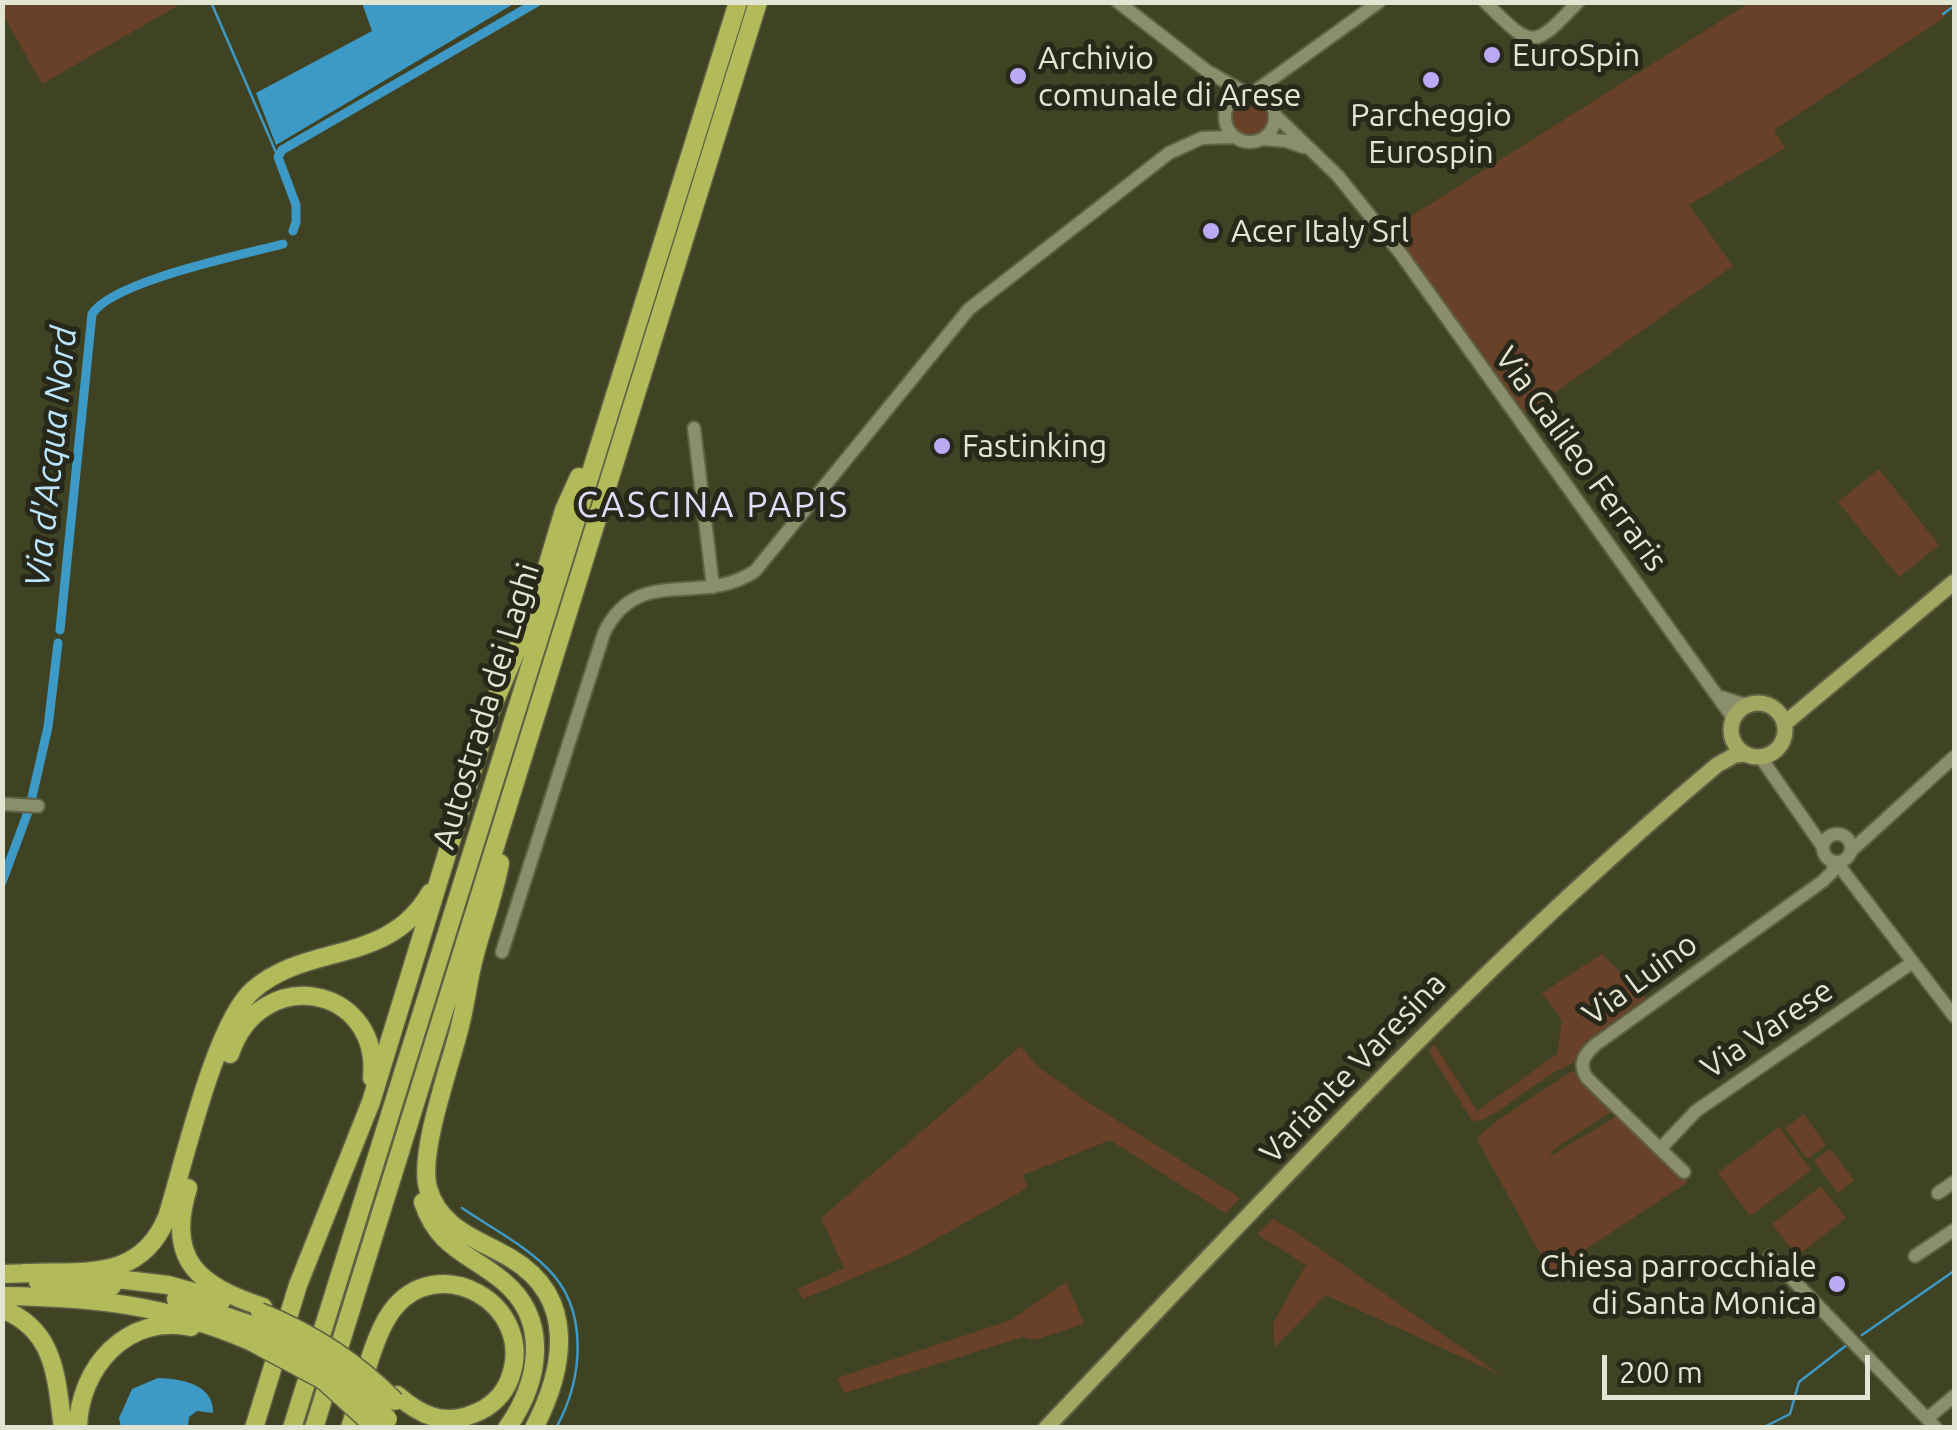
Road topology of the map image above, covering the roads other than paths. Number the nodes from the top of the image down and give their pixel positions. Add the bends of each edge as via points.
1 (738, 2) edge
2 (758, 2) edge
3 (1118, 2) edge
4 (1379, 2) edge
5 (1485, 2) edge
6 (1578, 2) edge
7 (1206, 70) junction
8 (1282, 72) junction
9 (1249, 92) junction
10 (1274, 110) junction
11 (1226, 113) junction
12 (1235, 137) junction
13 (1202, 138) junction
14 (1262, 140) junction
15 (1310, 150) junction
16 (614, 399) junction
17 (694, 428) dead end
18 (1954, 582) edge
19 (713, 587) junction
20 (1717, 695) junction
21 (1805, 704) junction
22 (1746, 705) junction
23 (1775, 709) junction
24 (1733, 718) junction
25 (1784, 724) junction
26 (1731, 737) junction
27 (1744, 754) junction
28 (1768, 754) junction
29 (1954, 756) edge
30 (1717, 765) junction
31 (515, 782) junction
32 (2, 804) edge
33 (462, 804) junction
34 (31, 805) dead end
35 (1797, 809) junction
36 (1878, 827) junction
37 (1840, 835) junction
38 (1836, 857) junction
39 (502, 952) dead end
40 (1912, 962) junction
41 (1954, 1016) edge
42 (448, 1064) junction
43 (355, 1142) junction
44 (1660, 1149) junction
45 (1684, 1172) dead end
46 (1954, 1182) edge
47 (1938, 1193) dead end
48 (1954, 1230) edge
49 (1770, 1256) dead end
50 (1916, 1256) dead end
51 (24, 1272) junction
52 (2, 1274) edge
53 (2, 1282) edge
54 (2, 1296) edge
55 (2, 1309) edge
56 (255, 1326) junction
57 (1954, 1396) edge
58 (390, 1414) edge
59 (257, 1422) edge
60 (1932, 1423) edge
61 (60, 1428) edge
62 (78, 1428) edge
63 (292, 1428) edge
64 (314, 1428) edge
65 (350, 1428) edge
66 (416, 1428) edge
67 (506, 1428) edge
68 (534, 1428) edge
69 (1046, 1428) edge

1 - 16 highway, Autostrada dei Laghi
2 - 31 highway, Autostrada dei Laghi
3 - 7 street
4 - 8 street
5 - 6 street via 1532,39 1546,36
7 - 9 street
7 - 11 street
8 - 9 street
8 - 10 street
9 - 10 street
9 - 11 street
10 - 14 street via 1272,130
10 - 15 street, Via Galileo Ferraris
11 - 12 street
11 - 13 street
12 - 13 street
12 - 14 street
13 - 19 street via 1160,159 976,302 765,560 742,578
14 - 15 street
15 - 20 street, Via Galileo Ferraris via 1402,254
16 - 33 highway via 564,510
16 - 63 highway, Autostrada dei Laghi
17 - 19 street
18 - 21 main road
19 - 39 street via 643,594 610,619
20 - 22 street
20 - 24 street, Via Galileo Ferraris
21 - 23 main road
21 - 25 main road
22 - 23 main road
22 - 24 main road
23 - 25 main road
24 - 26 main road, Variante Varesina
25 - 28 main road via 1783,742
26 - 27 main road
26 - 30 main road, Variante Varesina
27 - 28 main road
27 - 30 main road, Variante Varesina
28 - 35 street
29 - 36 street
30 - 69 main road, Variante Varesina via 1417,1039
31 - 42 highway
31 - 64 highway, Autostrada dei Laghi
32 - 34 street
33 - 43 highway
33 - 51 highway via 432,889 408,922 370,945 280,973 239,1006 166,1217 149,1248 110,1269
35 - 37 street
35 - 38 street
36 - 37 street
36 - 38 street
37 - 38 street
37 - 38 street via 1826,839
38 - 40 street
38 - 44 street, Via Luino via 1810,890 1583,1058 1587,1078
40 - 41 street
40 - 44 street, Via Varese via 1696,1111
42 - 67 highway via 422,1149 420,1192 444,1239 502,1280 528,1317 534,1372
42 - 68 highway via 426,1158 428,1186 449,1223 514,1260 550,1303 560,1355
43 - 56 highway via 373,1073 362,1028 318,997 289,996 259,1009 232,1048 180,1225 184,1252 201,1277
43 - 59 highway via 298,1285
44 - 45 street, Via Luino
46 - 47 street
48 - 50 street
49 - 60 street
51 - 52 highway
51 - 56 highway via 154,1282
53 - 56 highway via 136,1290
54 - 56 highway via 80,1298
55 - 61 highway via 44,1339 54,1362
56 - 58 highway, bridge via 325,1364
56 - 58 highway, bridge via 285,1357
56 - 58 highway, bridge via 288,1323 348,1360
56 - 62 highway via 137,1330 95,1368
57 - 60 street
58 - 65 highway via 468,1416 492,1402 506,1388 515,1356 498,1307 454,1284 406,1297 382,1328
58 - 66 highway

